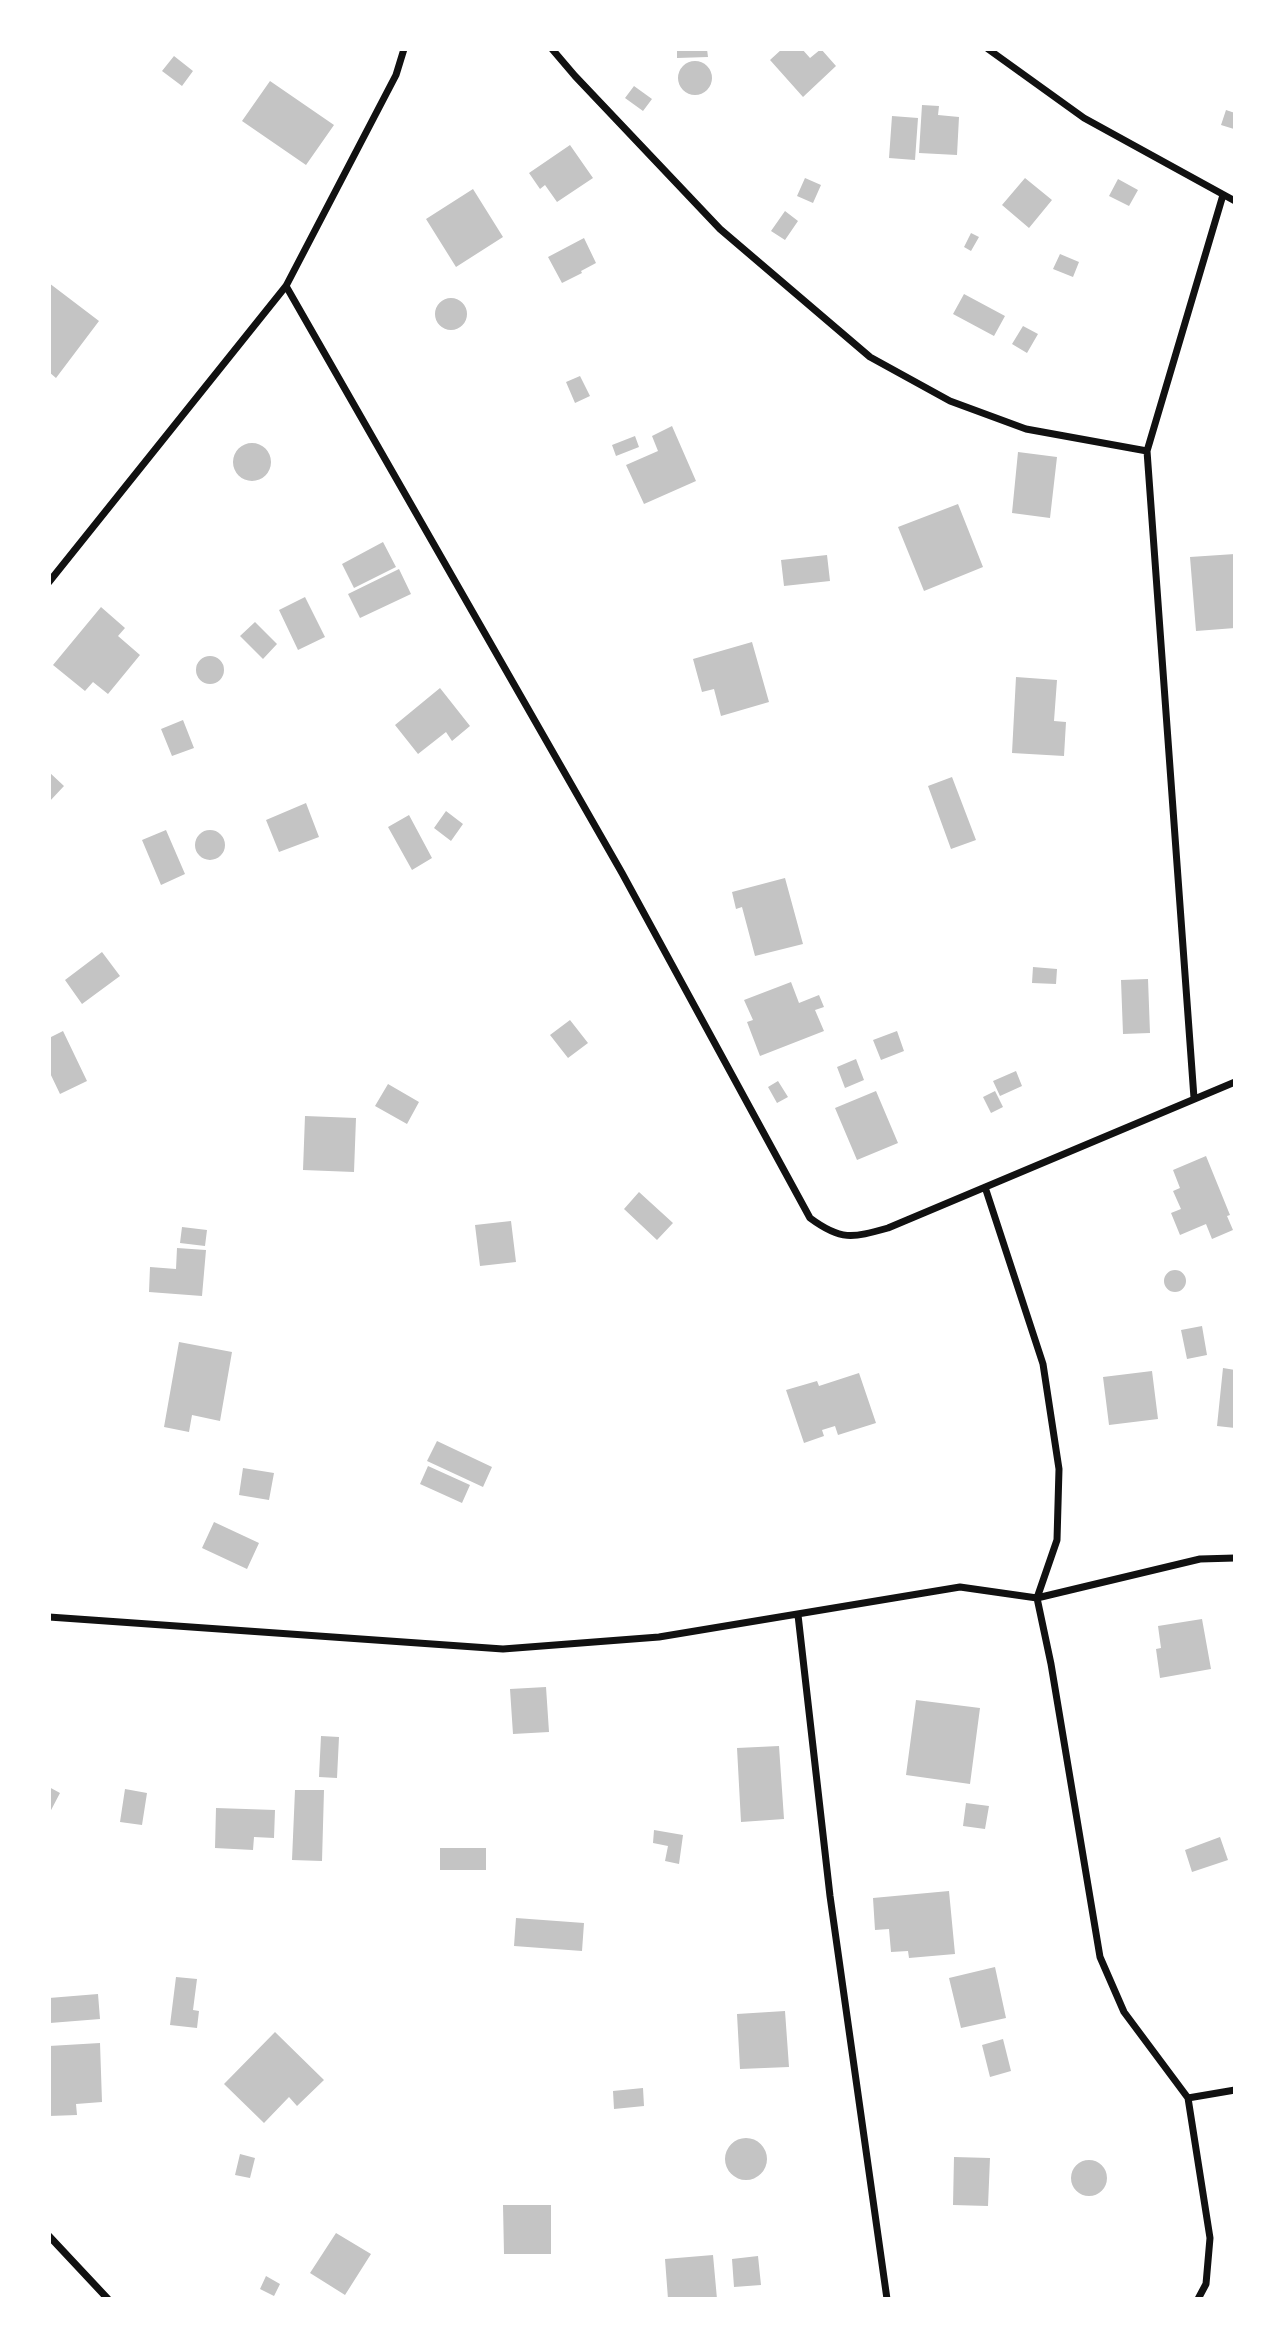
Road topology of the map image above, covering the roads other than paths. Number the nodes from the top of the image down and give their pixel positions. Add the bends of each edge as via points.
1 (404, 49) edge
2 (552, 49) edge
3 (988, 49) edge
4 (1223, 195) junction
5 (1235, 201) edge
6 (286, 286) junction
7 (1147, 451) junction
8 (49, 582) edge
9 (1235, 1082) edge
10 (1194, 1098) junction
11 (985, 1187) junction
12 (1235, 1558) edge
13 (1037, 1598) junction
14 (799, 1615) junction
15 (49, 1617) edge
16 (1235, 2090) edge
17 (1188, 2098) junction
18 (49, 2236) edge
19 (108, 2299) edge
20 (887, 2299) edge
21 (1198, 2299) edge

1 - 6 street via 396,75
2 - 7 street via 720,229 870,357 950,401 1026,429
3 - 4 street via 1084,118
4 - 5 street
4 - 7 street
6 - 8 street
6 - 11 street via 622,873 810,1218 830,1233 858,1237
7 - 10 street
9 - 10 street
10 - 11 street
11 - 13 street via 1043,1364 1059,1469 1057,1540
12 - 13 street via 1200,1559
13 - 14 street via 960,1587
13 - 17 street via 1100,1957 1125,2012
14 - 15 street via 659,1637 503,1649
14 - 20 street via 830,1896
16 - 17 street
17 - 21 street via 1210,2238 1206,2284
18 - 19 street

